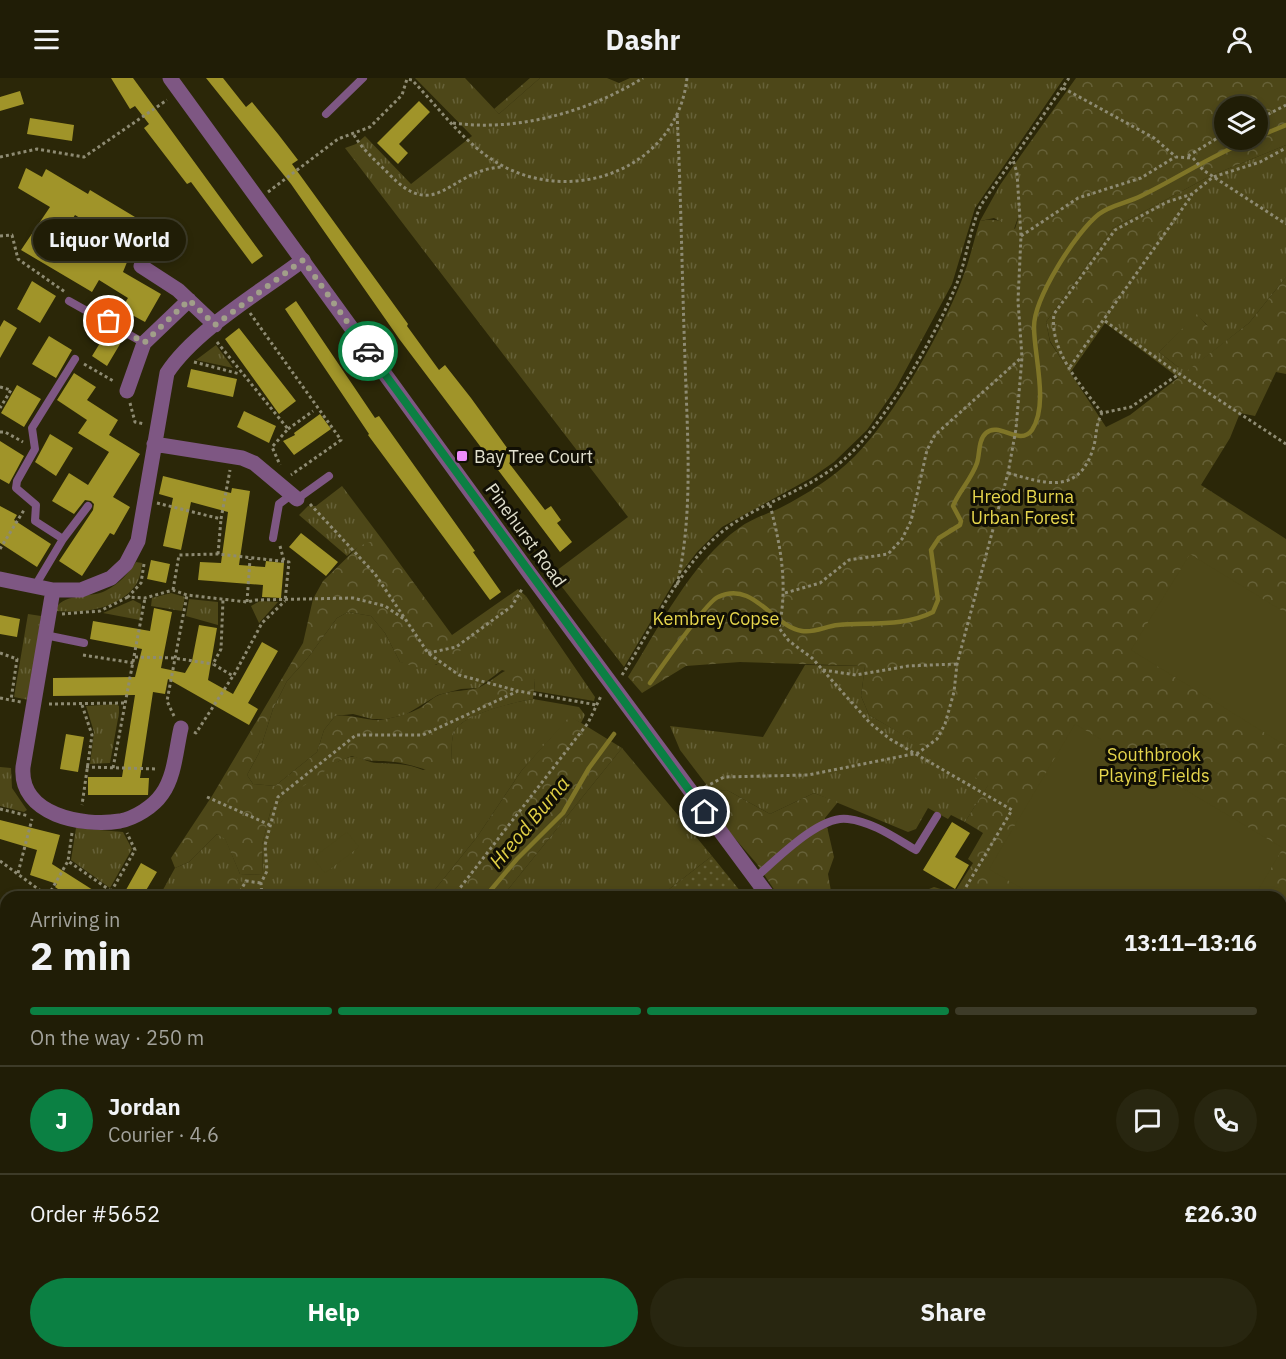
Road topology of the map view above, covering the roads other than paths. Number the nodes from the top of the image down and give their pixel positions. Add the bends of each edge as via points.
1 (363, 78) edge
2 (175, 84) edge
3 (326, 114) dead end
4 (303, 260) junction
5 (141, 266) dead end
6 (69, 300) road end
7 (189, 300) junction
8 (211, 328) junction
9 (144, 343) junction
10 (75, 359) road end
11 (127, 391) road end
12 (154, 444) junction
13 (329, 476) dead end
14 (294, 497) junction
15 (88, 506) dead end
16 (273, 538) road end
17 (63, 539) junction
18 (0, 579) edge
19 (35, 586) junction
20 (53, 590) junction
21 (45, 635) junction
22 (84, 643) road end
23 (181, 728) road end
24 (937, 816) dead end
25 (755, 878) junction
26 (765, 891) edge

1 - 3 lane
2 - 4 street, Pinehurst Road
4 - 8 street
4 - 25 street, Pinehurst Road
5 - 7 street
6 - 9 lane
7 - 8 street
7 - 9 street
8 - 12 street via 181,352 167,373
9 - 11 street
10 - 17 lane via 32,428 35,449 16,481 16,488 36,505 34,521
12 - 14 street via 254,464
12 - 20 street via 138,541 120,572 92,587
13 - 14 lane
14 - 16 lane via 279,504
15 - 17 lane
17 - 19 lane
18 - 19 street
19 - 20 street
20 - 21 street
21 - 22 lane
21 - 23 street via 22,779 38,813 122,821 153,804 163,793 172,771
24 - 25 lane via 916,850 873,826 846,818 834,820 814,830
25 - 26 street, Pinehurst Road

